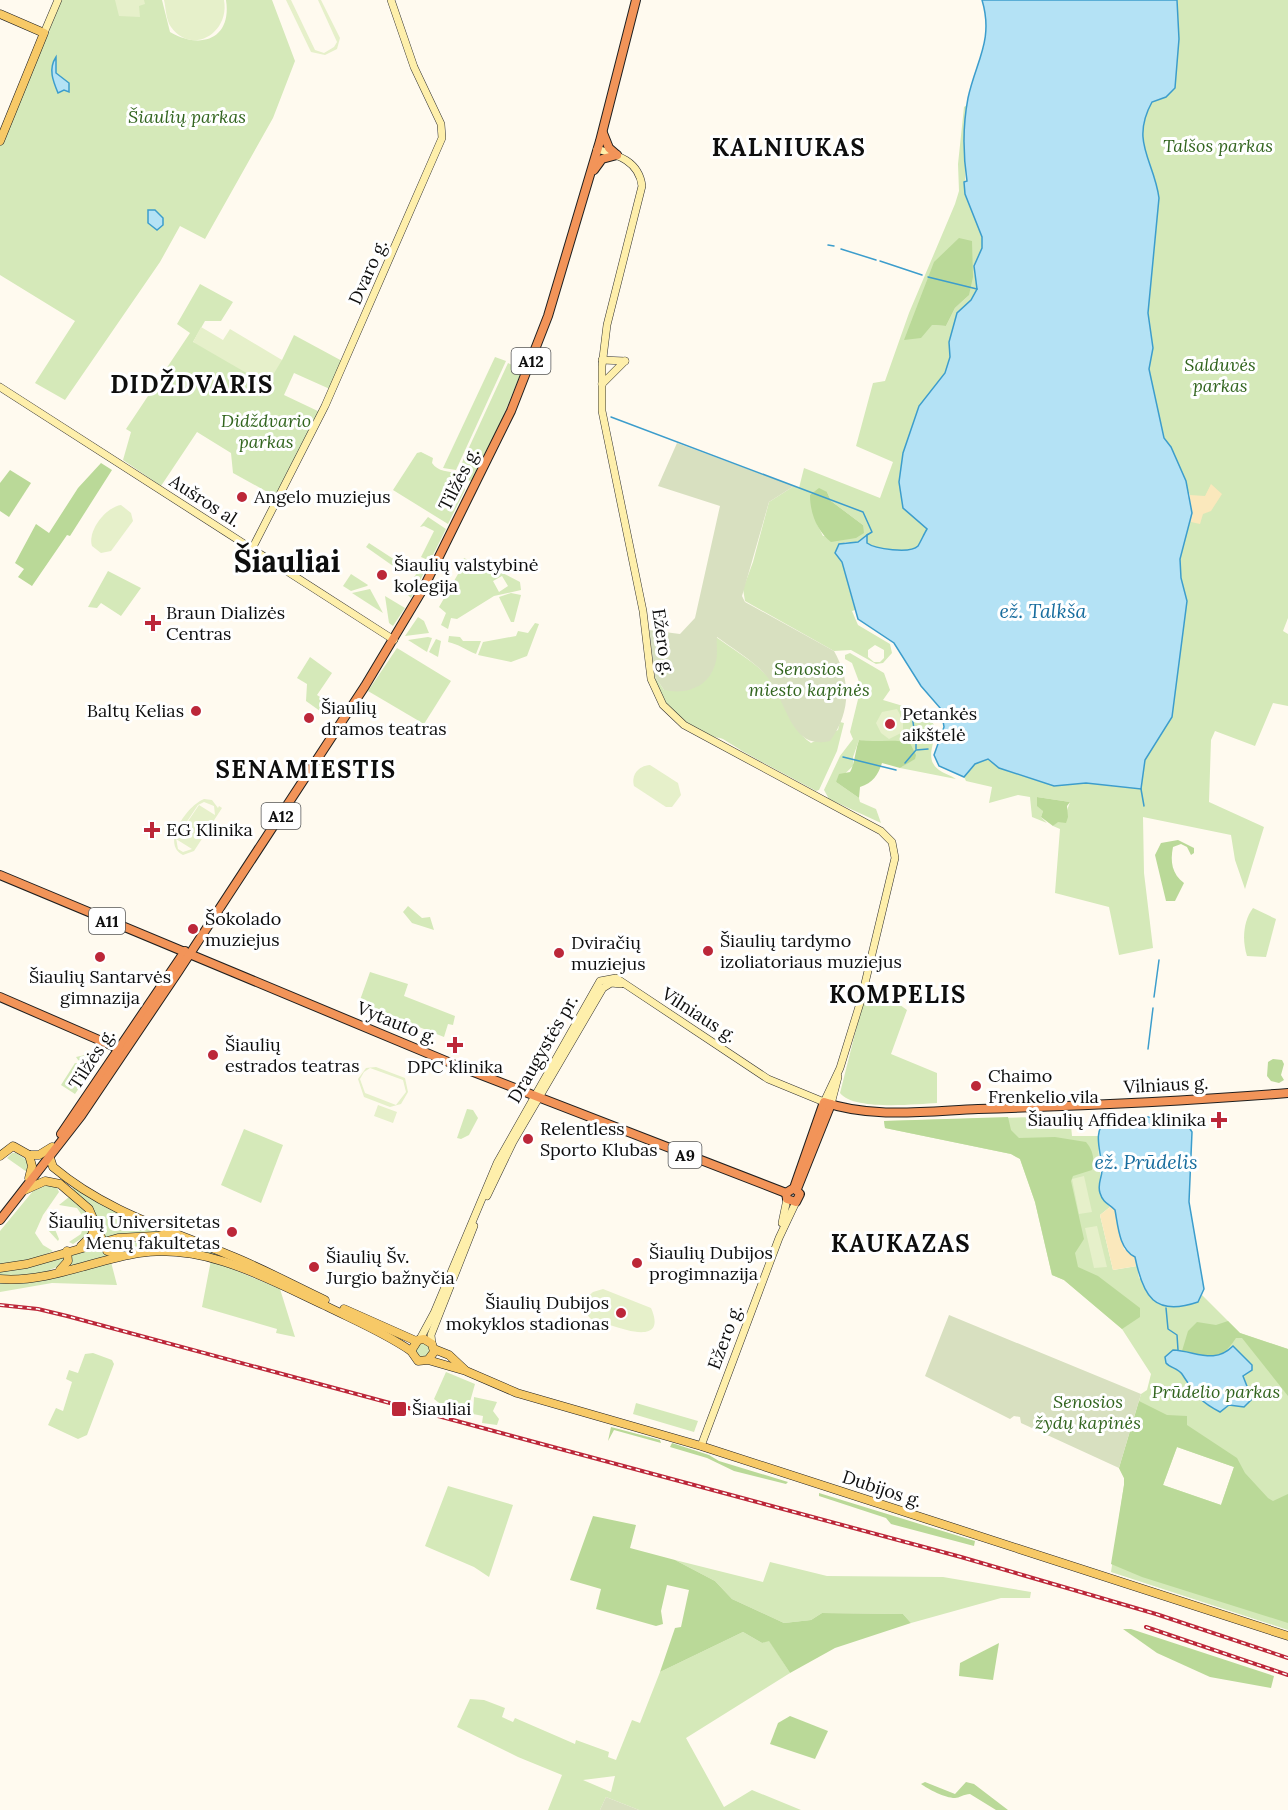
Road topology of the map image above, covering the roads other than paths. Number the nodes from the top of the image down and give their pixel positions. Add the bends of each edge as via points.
1 (58, 0) edge
2 (391, 0) edge
3 (636, 0) edge
4 (0, 15) edge
5 (44, 33) junction
6 (602, 131) junction
7 (0, 141) edge
8 (597, 148) junction
9 (617, 155) junction
10 (589, 178) junction
11 (602, 360) junction
12 (602, 384) junction
13 (0, 387) edge
14 (252, 549) junction
15 (394, 640) junction
16 (0, 875) edge
17 (186, 954) junction
18 (622, 984) joint
19 (0, 997) edge
20 (121, 1050) junction
21 (1288, 1093) edge
22 (536, 1096) junction
23 (828, 1103) junction
24 (52, 1147) junction
25 (29, 1155) junction
26 (0, 1156) edge
27 (50, 1158) junction
28 (29, 1178) junction
29 (69, 1186) junction
30 (25, 1190) junction
31 (792, 1194) junction
32 (3, 1216) edge
33 (96, 1223) junction
34 (176, 1235) junction
35 (102, 1242) junction
36 (71, 1250) junction
37 (127, 1256) junction
38 (0, 1268) edge
39 (56, 1272) junction
40 (0, 1279) edge
41 (418, 1340) junction
42 (433, 1346) junction
43 (411, 1351) junction
44 (428, 1360) junction
45 (466, 1371) junction
46 (701, 1446) junction
47 (1288, 1636) edge

1 - 5 main road
2 - 14 main road, Dvaro g. via 414,67 439,118 442,138 325,406
3 - 6 highway, Tilžės g. / A12
4 - 5 main road
5 - 7 main road
6 - 8 highway, Tilžės g. / A12
6 - 9 highway via 609,148
8 - 9 main road, Ežero g.
8 - 10 highway, Tilžės g. / A12
9 - 10 highway via 602,159
9 - 11 main road, Ežero g. via 638,170 642,191 611,307
10 - 15 highway, Tilžės g. / A12 via 548,316 512,411
11 - 12 main road, Ežero g.
11 - 12 main road via 626,361
12 - 23 main road, Ežero g. via 609,451 643,611 648,669 658,698 684,725 877,829 893,846 895,858 888,893 861,1000
13 - 14 main road, Aušros al.
14 - 15 main road, Aušros al.
15 - 17 highway, Tilžės g. / A12
16 - 17 highway, Vytauto g. / A11
17 - 20 highway, Tilžės g. / A12
17 - 22 highway, Vytauto g. / A9
18 - 22 main road, Draugystės pr. via 612,978 598,984
18 - 23 main road, Vilniaus g. via 768,1079
19 - 20 highway
20 - 24 highway, Tilžės g. / A12
20 - 27 highway, Tilžės g. / A12
21 - 23 highway, Vilniaus g. via 959,1110 884,1111
22 - 31 highway, Vytauto g. / A9
22 - 41 main road, Draugystės pr. via 489,1179 434,1313
22 - 42 main road, Draugystės pr. via 490,1189 431,1335
23 - 31 highway, Ežero g.
24 - 25 main road via 39,1155
24 - 28 highway, Tilžės g. / A12
25 - 26 main road via 13,1146
25 - 28 main road
27 - 29 main road via 52,1167
27 - 30 highway, Tilžės g. / A12
28 - 32 highway, Tilžės g. / A12
29 - 30 main road via 49,1180
29 - 33 main road
29 - 34 main road
30 - 32 highway, Tilžės g. / A12
31 - 46 main road, Ežero g.
33 - 35 main road
33 - 36 main road via 92,1235
34 - 35 main road
34 - 41 main road via 230,1255
35 - 36 main road
35 - 37 main road via 111,1253
36 - 38 main road
36 - 39 main road via 66,1264
37 - 39 main road
37 - 43 main road via 170,1251 223,1261 338,1312
39 - 40 main road
41 - 42 main road, Dubijos g.
41 - 43 main road
42 - 44 main road
42 - 45 main road, Dubijos g.
43 - 44 main road, Dubijos g. via 416,1359
44 - 45 main road, Dubijos g.
45 - 46 main road, Dubijos g. via 517,1393
46 - 47 main road, Dubijos g.

